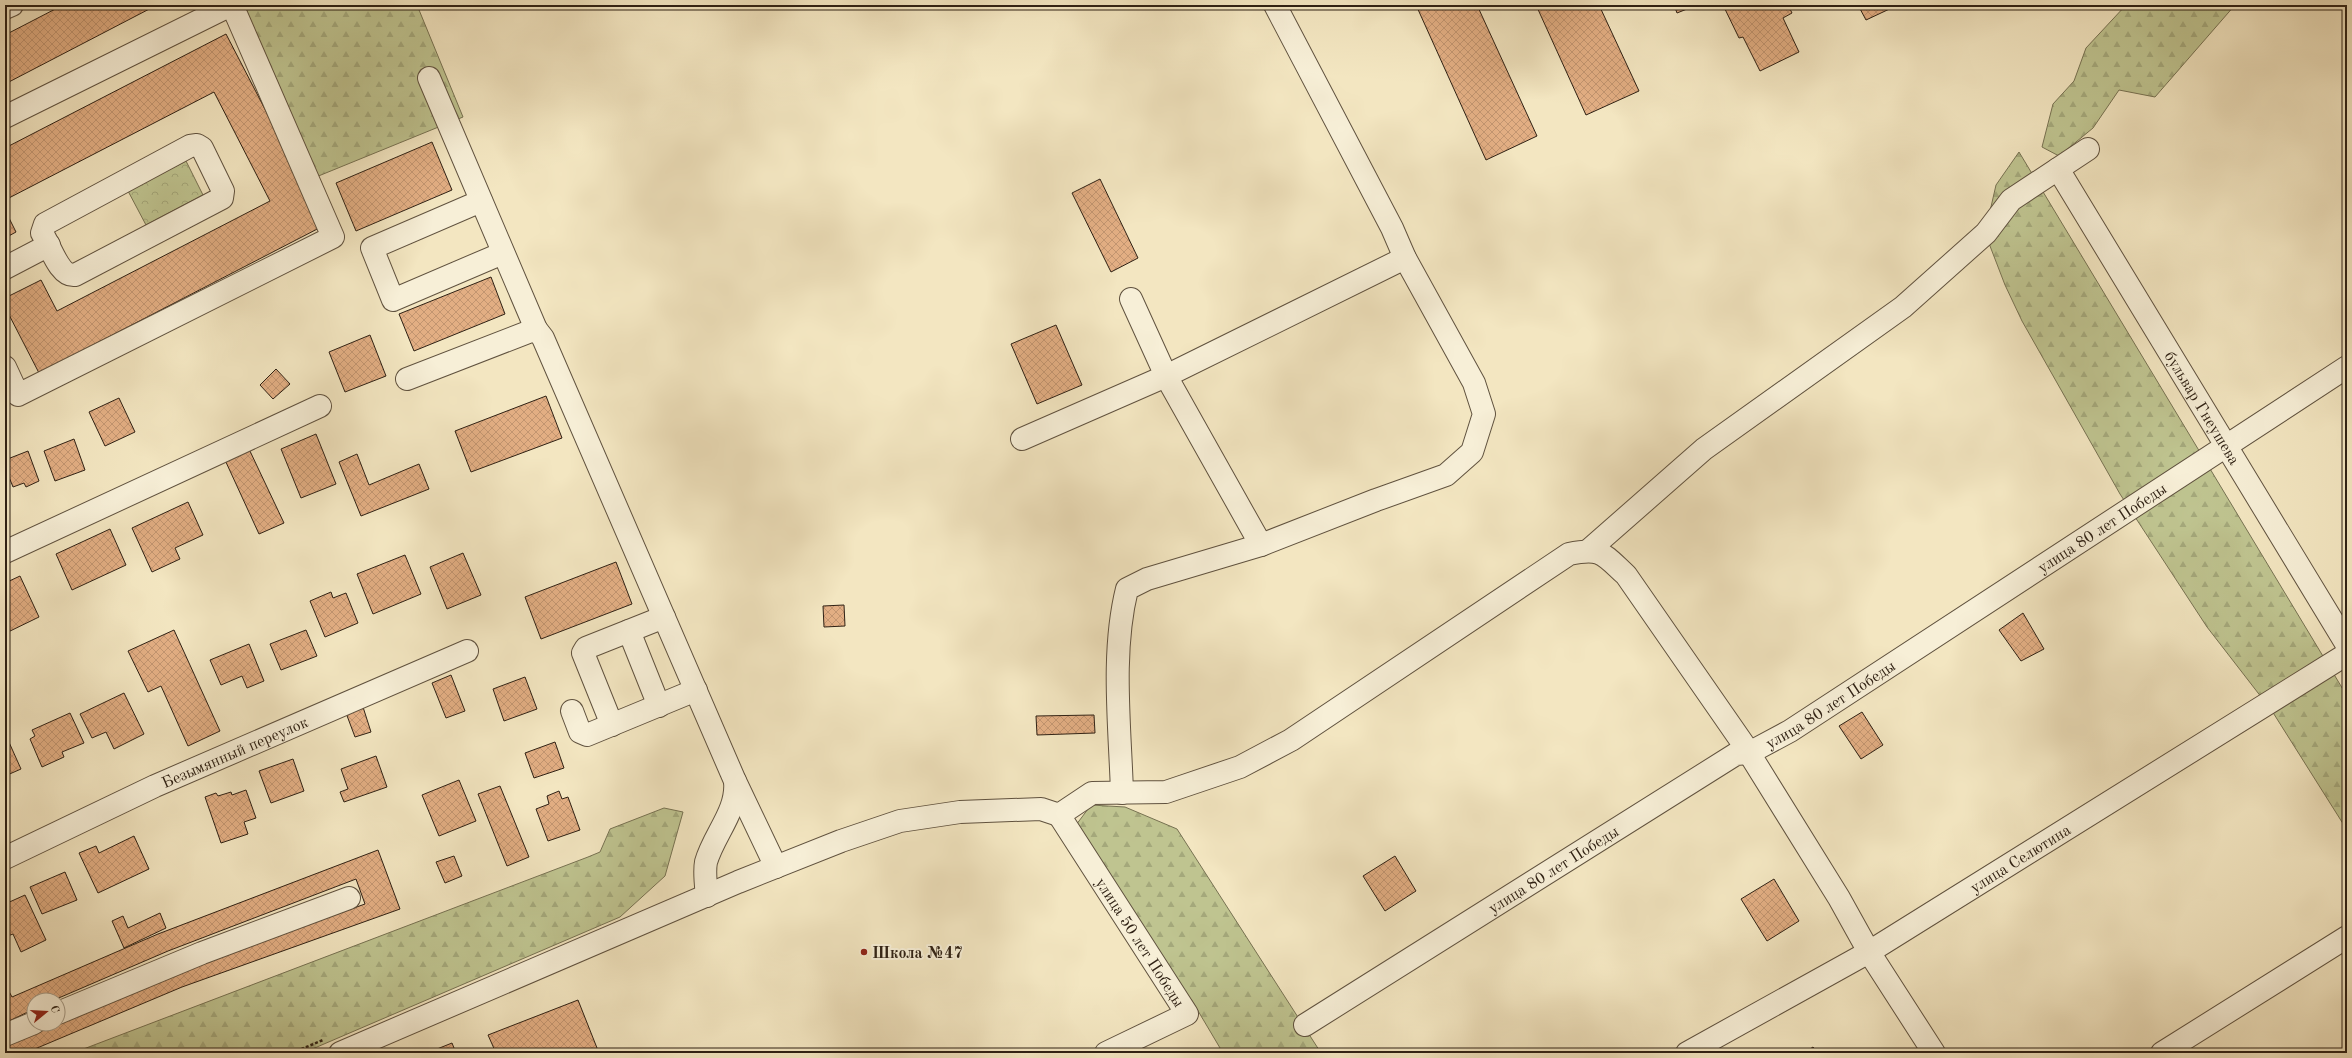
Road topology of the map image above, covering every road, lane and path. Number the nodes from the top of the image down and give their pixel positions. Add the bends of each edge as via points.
1 (12, 5) edge
2 (231, 5) edge
3 (1275, 5) edge
4 (5, 8) edge
5 (429, 78) dead end
6 (5, 117) edge
7 (2088, 150) dead end
8 (2058, 169) junction
9 (481, 201) junction
10 (50, 245) junction
11 (503, 253) junction
12 (1405, 258) junction
13 (5, 268) edge
14 (1131, 299) dead end
15 (536, 329) junction
16 (5, 367) edge
17 (2347, 367) edge
18 (1166, 376) junction
19 (407, 379) dead end
20 (320, 406) dead end
21 (1022, 439) dead end
22 (2226, 446) junction
23 (1261, 545) junction
24 (1588, 550) junction
25 (5, 552) edge
26 (664, 617) junction
27 (629, 631) junction
28 (2347, 645) edge
29 (467, 651) dead end
30 (2347, 654) edge
31 (696, 690) junction
32 (658, 706) junction
33 (572, 711) dead end
34 (612, 725) junction
35 (1749, 753) junction
36 (735, 781) junction
37 (1122, 793) junction
38 (1059, 815) junction
39 (5, 858) edge
40 (776, 867) junction
41 (707, 896) junction
42 (349, 898) dead end
43 (2347, 937) edge
44 (1869, 952) junction
45 (66, 1010) edge
46 (1305, 1025) dead end
47 (26, 1026) edge
48 (5, 1035) edge
49 (340, 1053) edge
50 (1106, 1053) edge
51 (1687, 1053) edge
52 (1934, 1053) edge
53 (2162, 1053) edge

1 - 4 street
2 - 6 street
2 - 16 street via 333,237 18,395
3 - 12 street via 1392,228
5 - 9 street
7 - 8 street
8 - 22 street, бульвар Гнеушева
8 - 24 street via 2011,200 1986,233 1903,307 1704,449
9 - 11 street
9 - 11 street via 372,248 392,300
10 - 10 street via 42,233 45,224 190,146 197,145 202,148 223,191 222,198 217,202 75,275 70,276 63,272
10 - 13 street
11 - 15 street
12 - 18 street
12 - 23 street via 1474,383 1484,414 1472,452 1446,475
14 - 18 street
15 - 19 street
15 - 26 street via 543,338
17 - 22 street, улица 80 лет Победы
18 - 21 street
18 - 23 street
20 - 25 street
22 - 28 street, бульвар Гнеушева
22 - 35 street, улица 80 лет Победы via 1790,731
23 - 37 street via 1147,579 1127,589 1121,613 1118,698
24 - 35 street via 1602,553 1626,575
24 - 37 street via 1569,554 1291,740 1240,767 1166,792
26 - 27 street
26 - 31 street
27 - 32 street
27 - 34 street via 586,648 583,653
29 - 39 street, Безымянный переулок via 155,786
30 - 44 street, улица Селютина
31 - 32 street
31 - 36 street
32 - 34 street
33 - 34 street via 580,732 587,735
35 - 44 street via 1839,898
35 - 46 street, улица 80 лет Победы via 1736,754
36 - 40 street
36 - 41 street via 736,791 732,806 706,863
37 - 38 street via 1092,793
38 - 40 street via 1041,808 960,812 900,821
38 - 50 street, улица 50 лет Победы via 1187,1014
40 - 41 street
41 - 49 street
42 - 45 street via 202,953
43 - 53 street
44 - 51 street, улица Селютина
44 - 52 street
47 - 48 street

